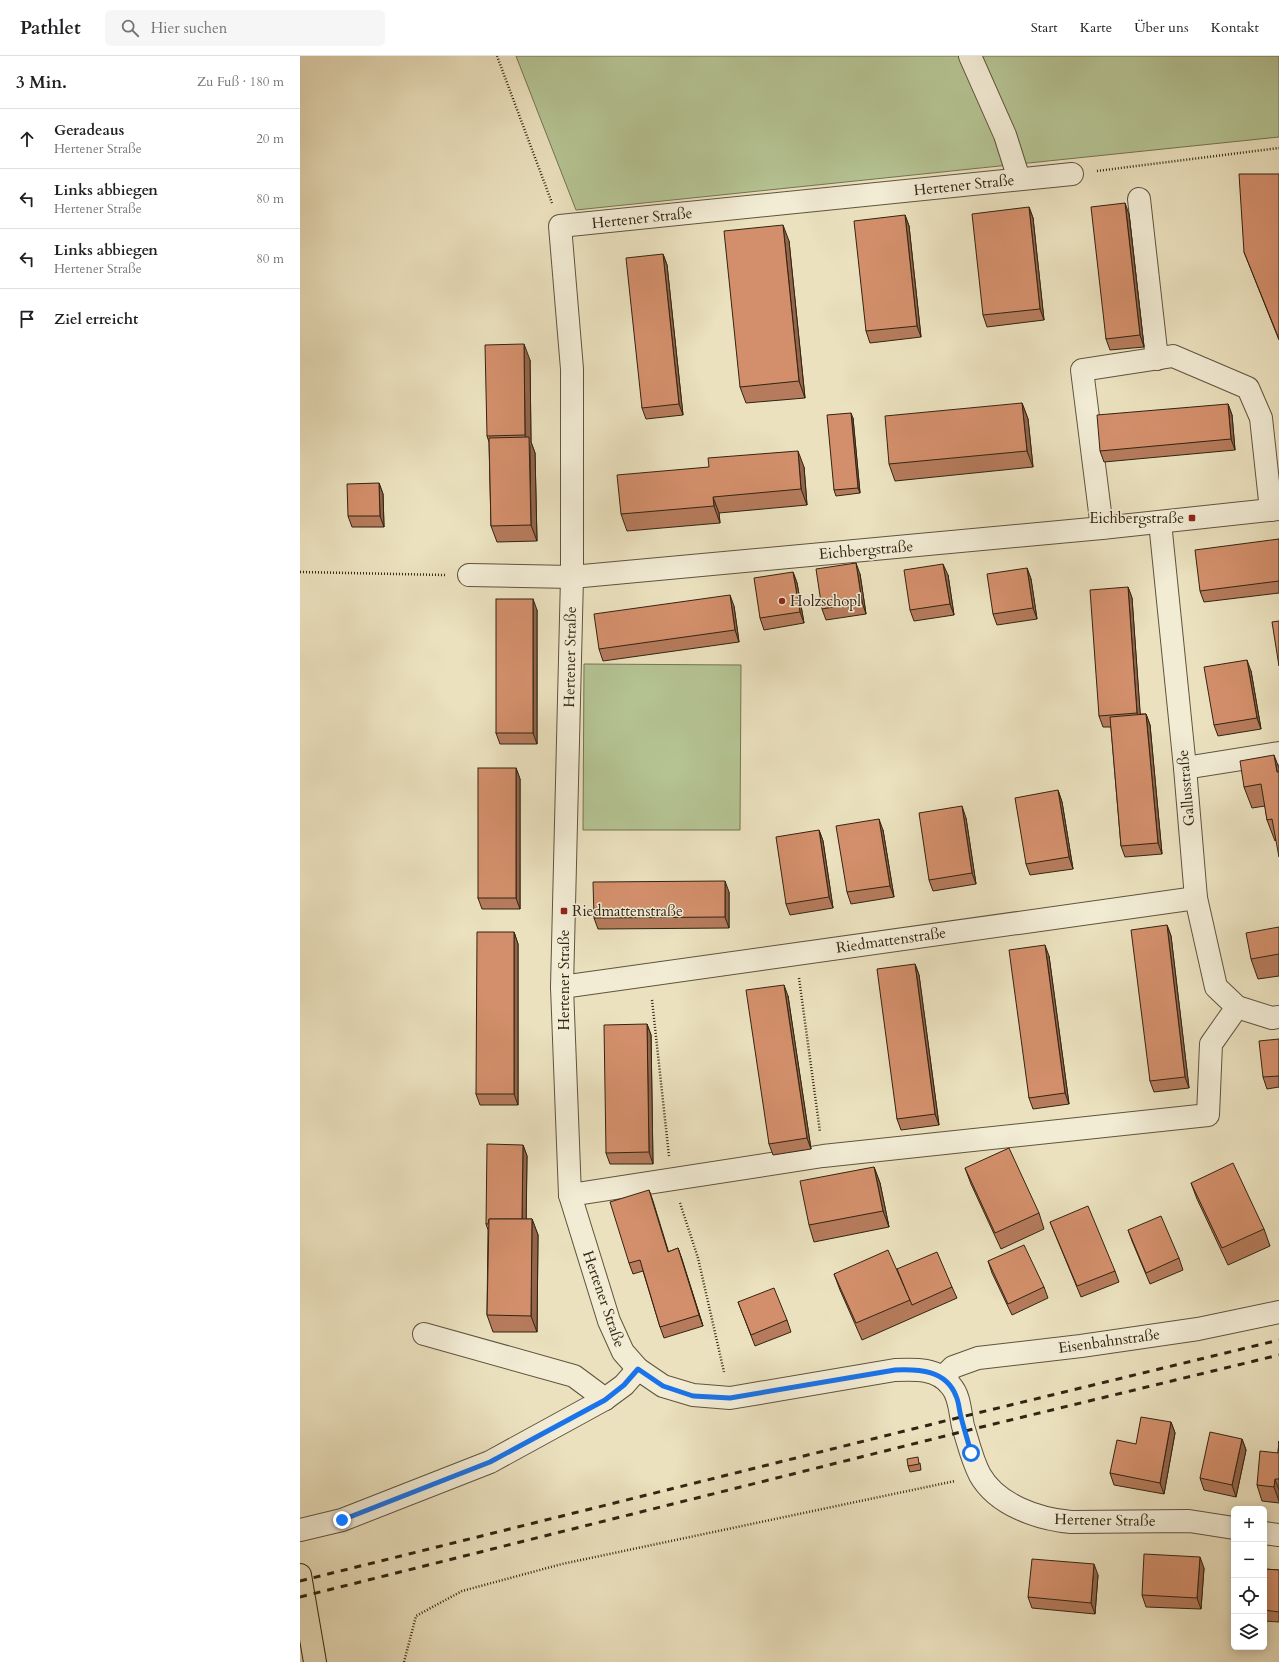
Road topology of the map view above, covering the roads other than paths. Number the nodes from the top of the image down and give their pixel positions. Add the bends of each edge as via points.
1 (970, 56) edge
2 (1072, 174) road end
3 (1019, 179) junction
4 (1139, 199) dead end
5 (1157, 359) junction
6 (1275, 509) edge
7 (1160, 522) junction
8 (1102, 528) junction
9 (469, 575) road end
10 (572, 577) junction
11 (1279, 753) edge
12 (1185, 768) junction
13 (1196, 898) junction
14 (562, 987) junction
15 (1237, 1007) junction
16 (1275, 1017) edge
17 (570, 1195) junction
18 (1279, 1312) edge
19 (424, 1334) dead end
20 (638, 1369) junction
21 (943, 1377) junction
22 (605, 1400) junction
23 (1231, 1528) edge
24 (300, 1530) edge
25 (1267, 1533) edge
26 (1279, 1535) edge
27 (300, 1575) edge
28 (315, 1662) edge

1 - 3 street via 1005,135
2 - 3 street, Hertener Straße
3 - 10 street, Hertener Straße via 560,226 572,369
4 - 5 street
5 - 6 street via 1173,356 1248,388 1261,418
5 - 8 street via 1082,370
6 - 7 street, Eichbergstraße
7 - 8 street, Eichbergstraße
7 - 12 street, Gallusstraße
8 - 10 street, Eichbergstraße
9 - 10 street
10 - 14 street, Hertener Straße
11 - 12 street
12 - 13 street, Gallusstraße
13 - 14 street, Riedmattenstraße
13 - 15 street, Gallusstraße via 1216,987
14 - 17 street, Hertener Straße
15 - 16 street, Gallusstraße
15 - 17 street via 1211,1044 1208,1115 823,1156
17 - 20 street, Hertener Straße via 609,1320 623,1352
18 - 21 street, Eisenbahnstraße via 1174,1332 978,1358 953,1367
19 - 22 street via 574,1376
20 - 21 street, Hertener Straße via 663,1386 693,1396 730,1398 895,1370 916,1369
20 - 22 street via 624,1385
21 - 23 street, Hertener Straße via 957,1396 971,1453 980,1475 992,1490 1013,1506 1054,1521 1190,1521
22 - 24 street via 490,1462 342,1520
25 - 26 street
27 - 28 highway

